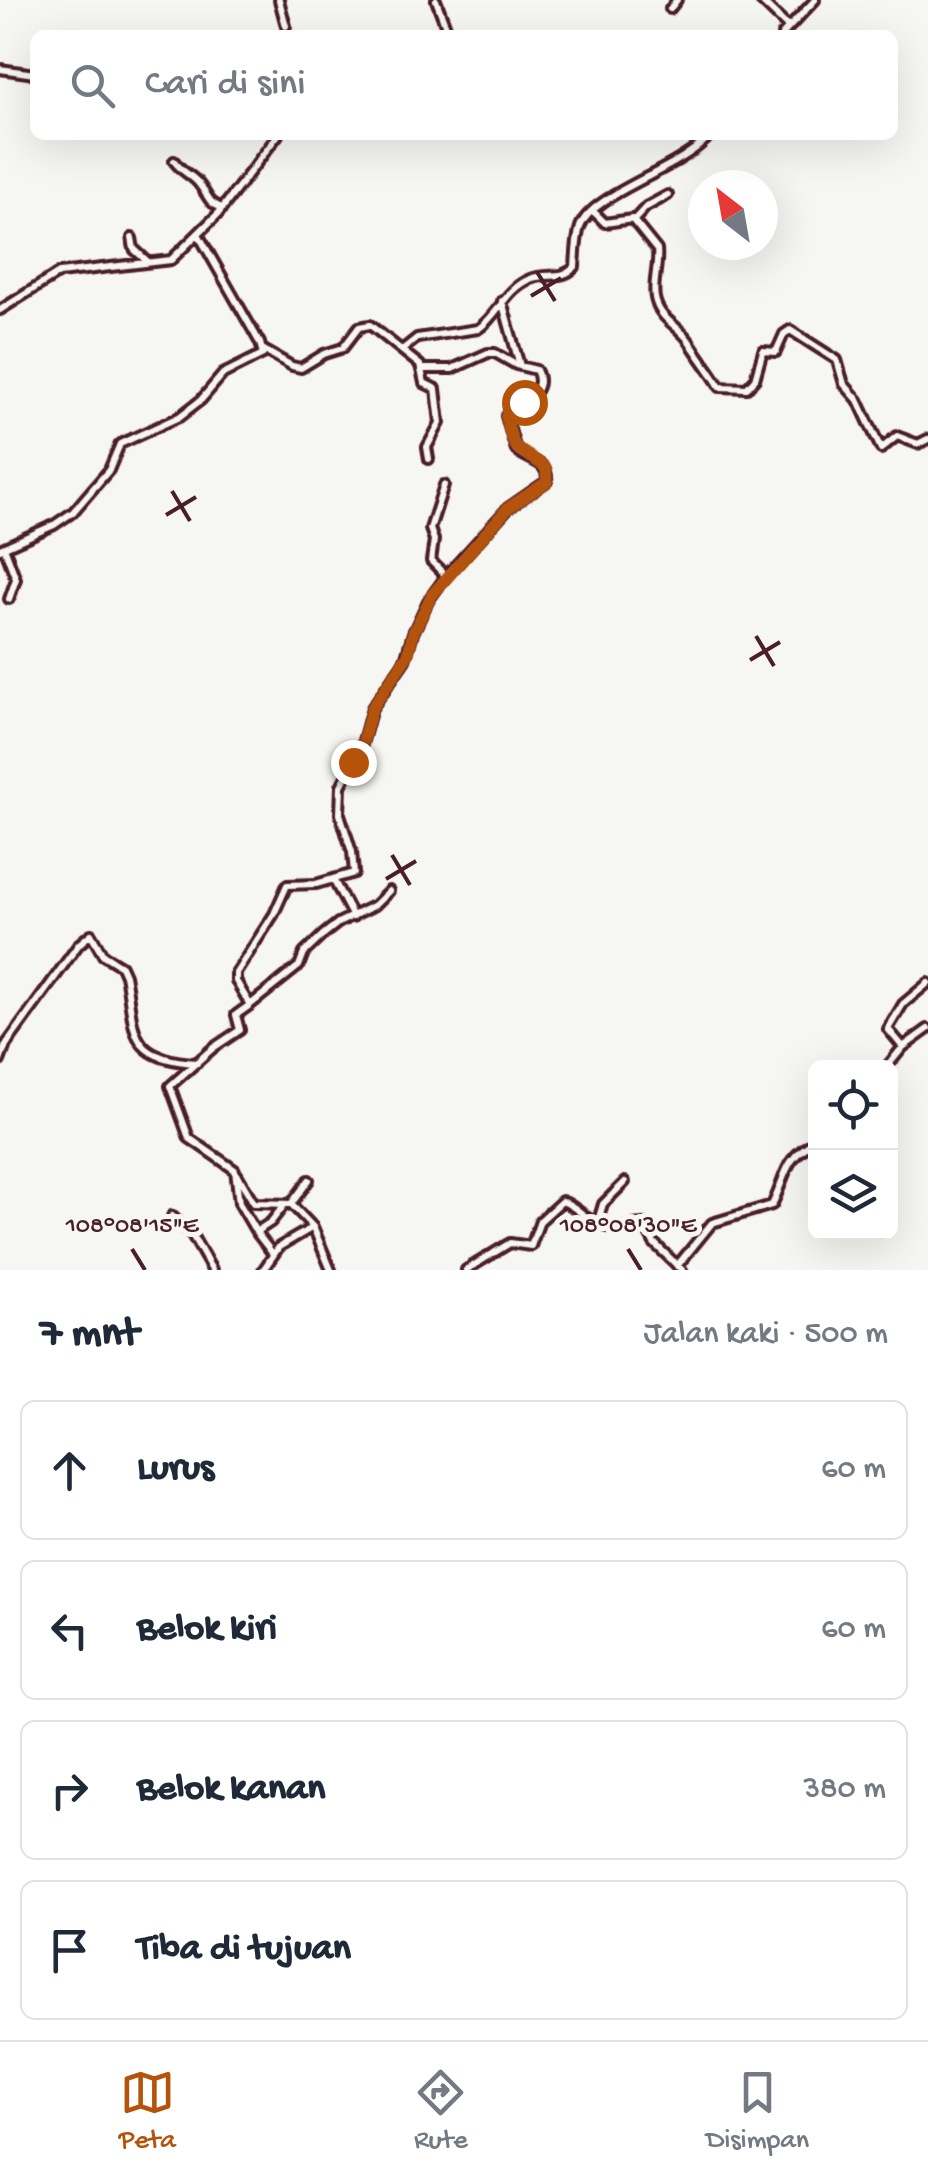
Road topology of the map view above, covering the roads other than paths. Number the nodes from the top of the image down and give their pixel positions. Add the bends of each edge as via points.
1 (279, 0) edge
2 (436, 0) edge
3 (678, 0) edge
4 (760, 0) edge
5 (815, 0) edge
6 (670, 9) dead end
7 (286, 26) dead end
8 (788, 27) junction
9 (447, 30) edge
10 (786, 30) edge
11 (0, 69) edge
12 (30, 73) edge
13 (274, 140) edge
14 (705, 140) edge
15 (174, 161) dead end
16 (668, 195) dead end
17 (223, 208) junction
18 (592, 211) junction
19 (633, 220) junction
20 (198, 234) junction
21 (132, 238) dead end
22 (149, 263) junction
23 (502, 300) junction
24 (0, 310) edge
25 (264, 350) junction
26 (402, 350) junction
27 (520, 367) junction
28 (422, 369) junction
29 (928, 439) edge
30 (429, 459) dead end
31 (444, 485) dead end
32 (2, 548) edge
33 (446, 576) junction
34 (9, 600) dead end
35 (334, 881) junction
36 (389, 890) dead end
37 (353, 917) junction
38 (928, 983) edge
39 (250, 1004) junction
40 (928, 1028) edge
41 (903, 1047) junction
42 (0, 1060) edge
43 (892, 1060) edge
44 (198, 1063) junction
45 (808, 1146) edge
46 (236, 1173) junction
47 (309, 1180) dead end
48 (624, 1182) dead end
49 (289, 1204) junction
50 (172, 1216) dead end
51 (597, 1224) junction
52 (313, 1226) junction
53 (256, 1232) junction
54 (273, 1254) junction
55 (679, 1268) edge
56 (212, 1270) edge
57 (263, 1270) edge
58 (330, 1270) edge
59 (466, 1270) edge

1 - 7 street
2 - 9 street
3 - 6 street
4 - 8 street
5 - 8 street
8 - 10 street
11 - 12 street
13 - 17 street
14 - 18 street
15 - 17 street via 208,202
16 - 19 street
17 - 20 street
18 - 19 street via 605,224
18 - 23 street via 582,222 571,272 528,279
19 - 29 street via 658,250 654,293 661,314 688,339 720,387 747,388 763,351 776,352 790,330 837,360 881,448 897,436 918,444
20 - 22 street via 171,260
20 - 25 street
21 - 22 street
22 - 24 street via 59,273
23 - 26 street via 478,330 417,338
23 - 27 street
25 - 26 street via 300,368 344,348 367,324
25 - 32 street via 223,374 179,417 120,444 109,470 65,519
26 - 28 street
27 - 28 street via 488,352 452,369
27 - 33 street via 532,367 540,378 538,389 506,416 510,438 516,450 546,468 547,482 508,508
28 - 30 street via 422,378 436,389 440,423 427,447
31 - 33 street via 430,529 430,560
32 - 34 street via 16,579
33 - 35 street via 428,601 408,655 372,708 361,748 344,775 340,814 355,869
35 - 37 street
35 - 39 street via 287,885 236,973
36 - 37 street
37 - 39 street via 324,934 299,966
38 - 41 street via 903,1004 888,1029
39 - 44 street via 236,1015 240,1030
40 - 41 street
41 - 43 street
42 - 44 street via 92,934 125,974 140,1042 159,1057
44 - 46 street via 170,1086 184,1128 192,1142
45 - 55 street via 787,1164 772,1205 712,1222
46 - 49 street via 254,1202
46 - 53 street via 238,1198
47 - 49 street
48 - 51 street via 603,1204
49 - 52 street
49 - 53 street
50 - 56 street
51 - 55 street via 644,1224
51 - 59 street via 560,1201 538,1224 531,1246 510,1242
52 - 54 street
52 - 58 street
53 - 54 street
54 - 57 street

